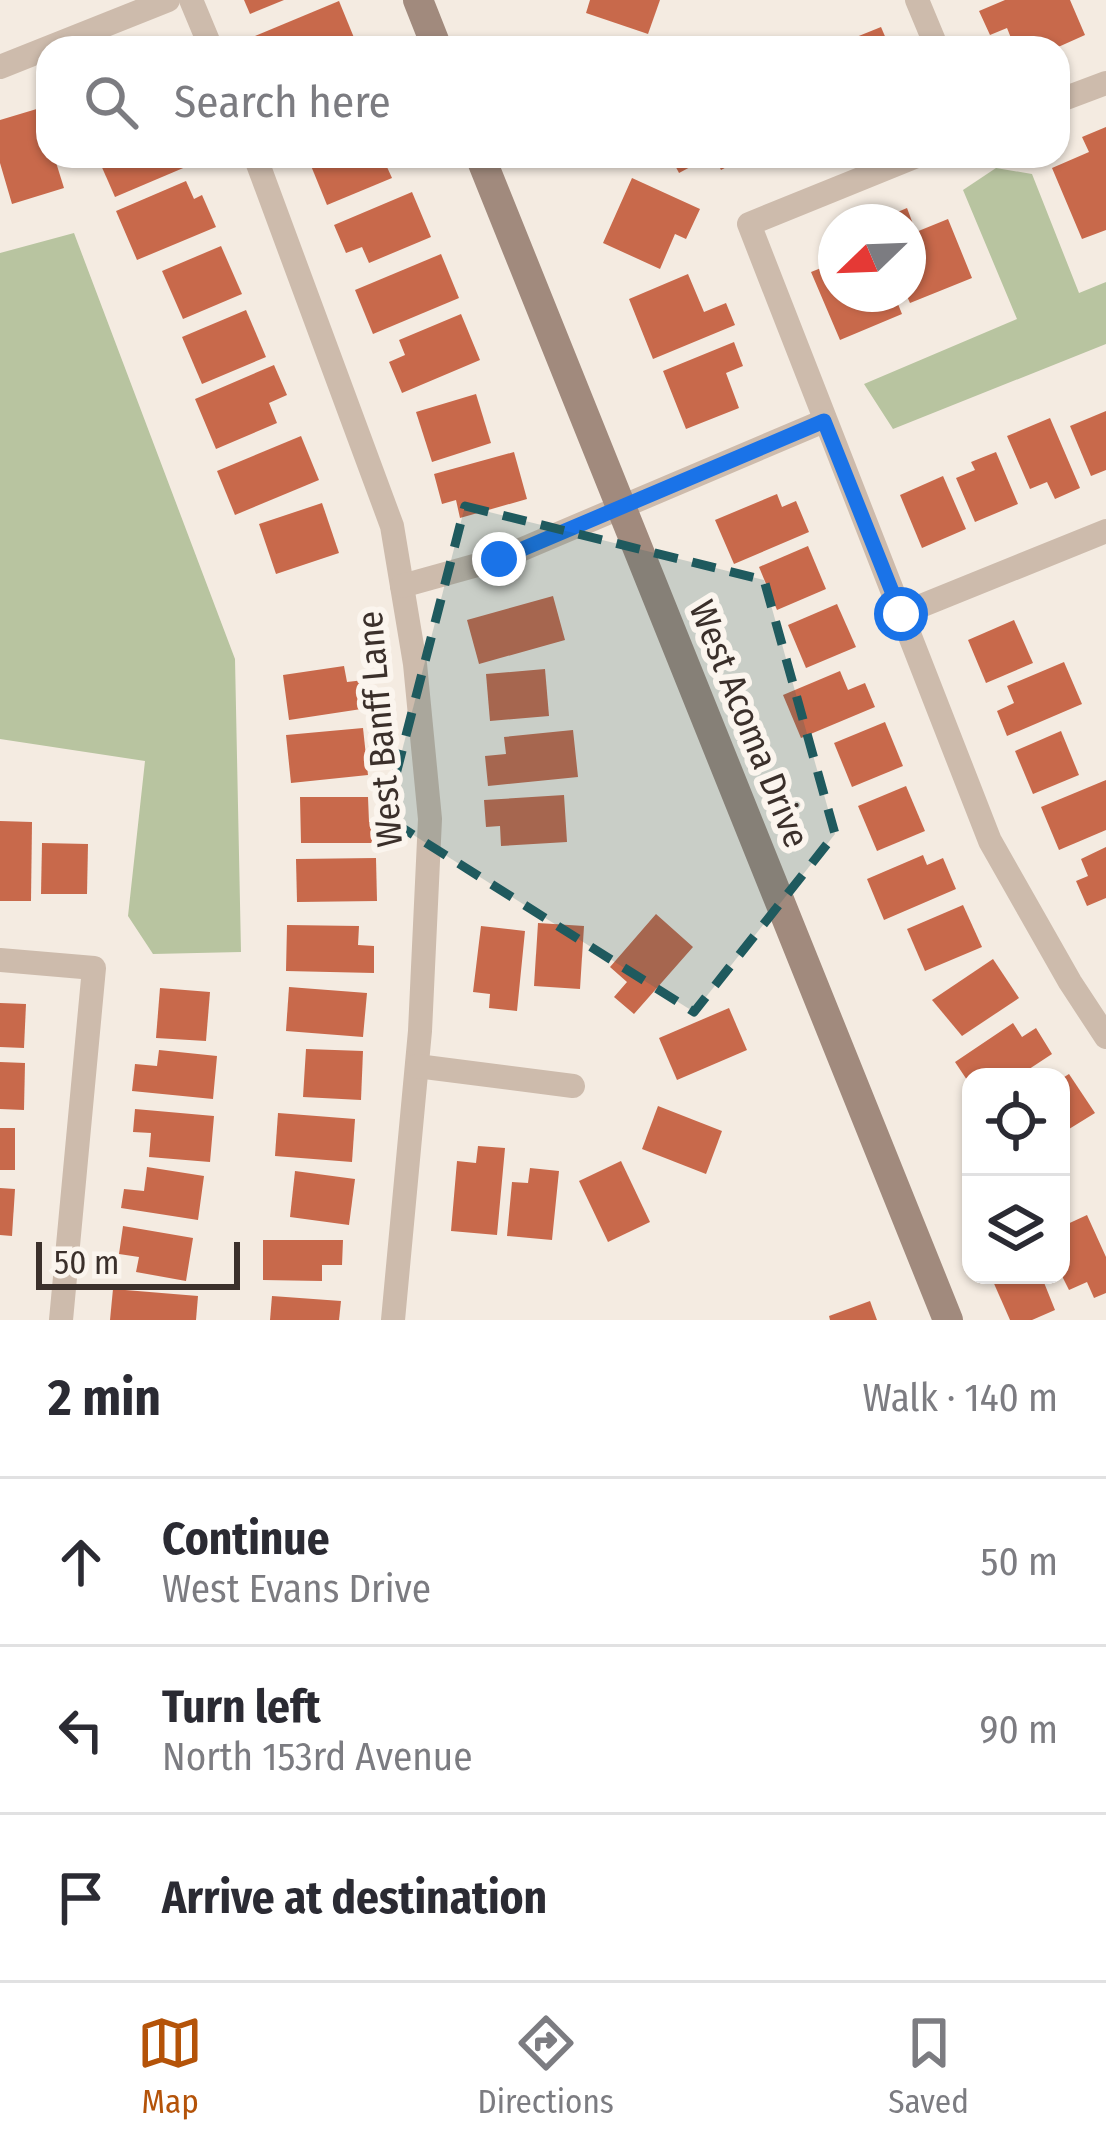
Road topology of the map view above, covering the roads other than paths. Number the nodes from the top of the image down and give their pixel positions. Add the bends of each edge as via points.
1 (168, 0) edge
2 (191, 0) edge
3 (418, 0) edge
4 (916, 0) edge
5 (78, 36) edge
6 (206, 36) edge
7 (432, 36) edge
8 (932, 36) edge
9 (36, 53) edge
10 (0, 67) edge
11 (1106, 83) edge
12 (1070, 96) edge
13 (259, 168) edge
14 (485, 168) edge
15 (887, 168) edge
16 (824, 421) junction
17 (620, 509) junction
18 (1106, 531) edge
19 (402, 586) junction
20 (901, 614) junction
21 (0, 960) edge
22 (1106, 1037) edge
23 (417, 1066) junction
24 (573, 1086) dead end
25 (61, 1320) edge
26 (393, 1320) edge
27 (948, 1320) edge

1 - 5 street
2 - 6 street
3 - 7 street
4 - 8 street
9 - 10 street
11 - 12 street
13 - 19 street, West Banff Lane via 392,526
14 - 17 street, West Acoma Drive
15 - 16 street via 748,224
16 - 17 street
16 - 20 street
17 - 19 street via 499,559
17 - 27 street, West Acoma Drive
18 - 20 street
19 - 23 street, West Banff Lane via 430,819
20 - 22 street via 989,841
21 - 25 street via 94,968
23 - 24 street
23 - 26 street, West Banff Lane

